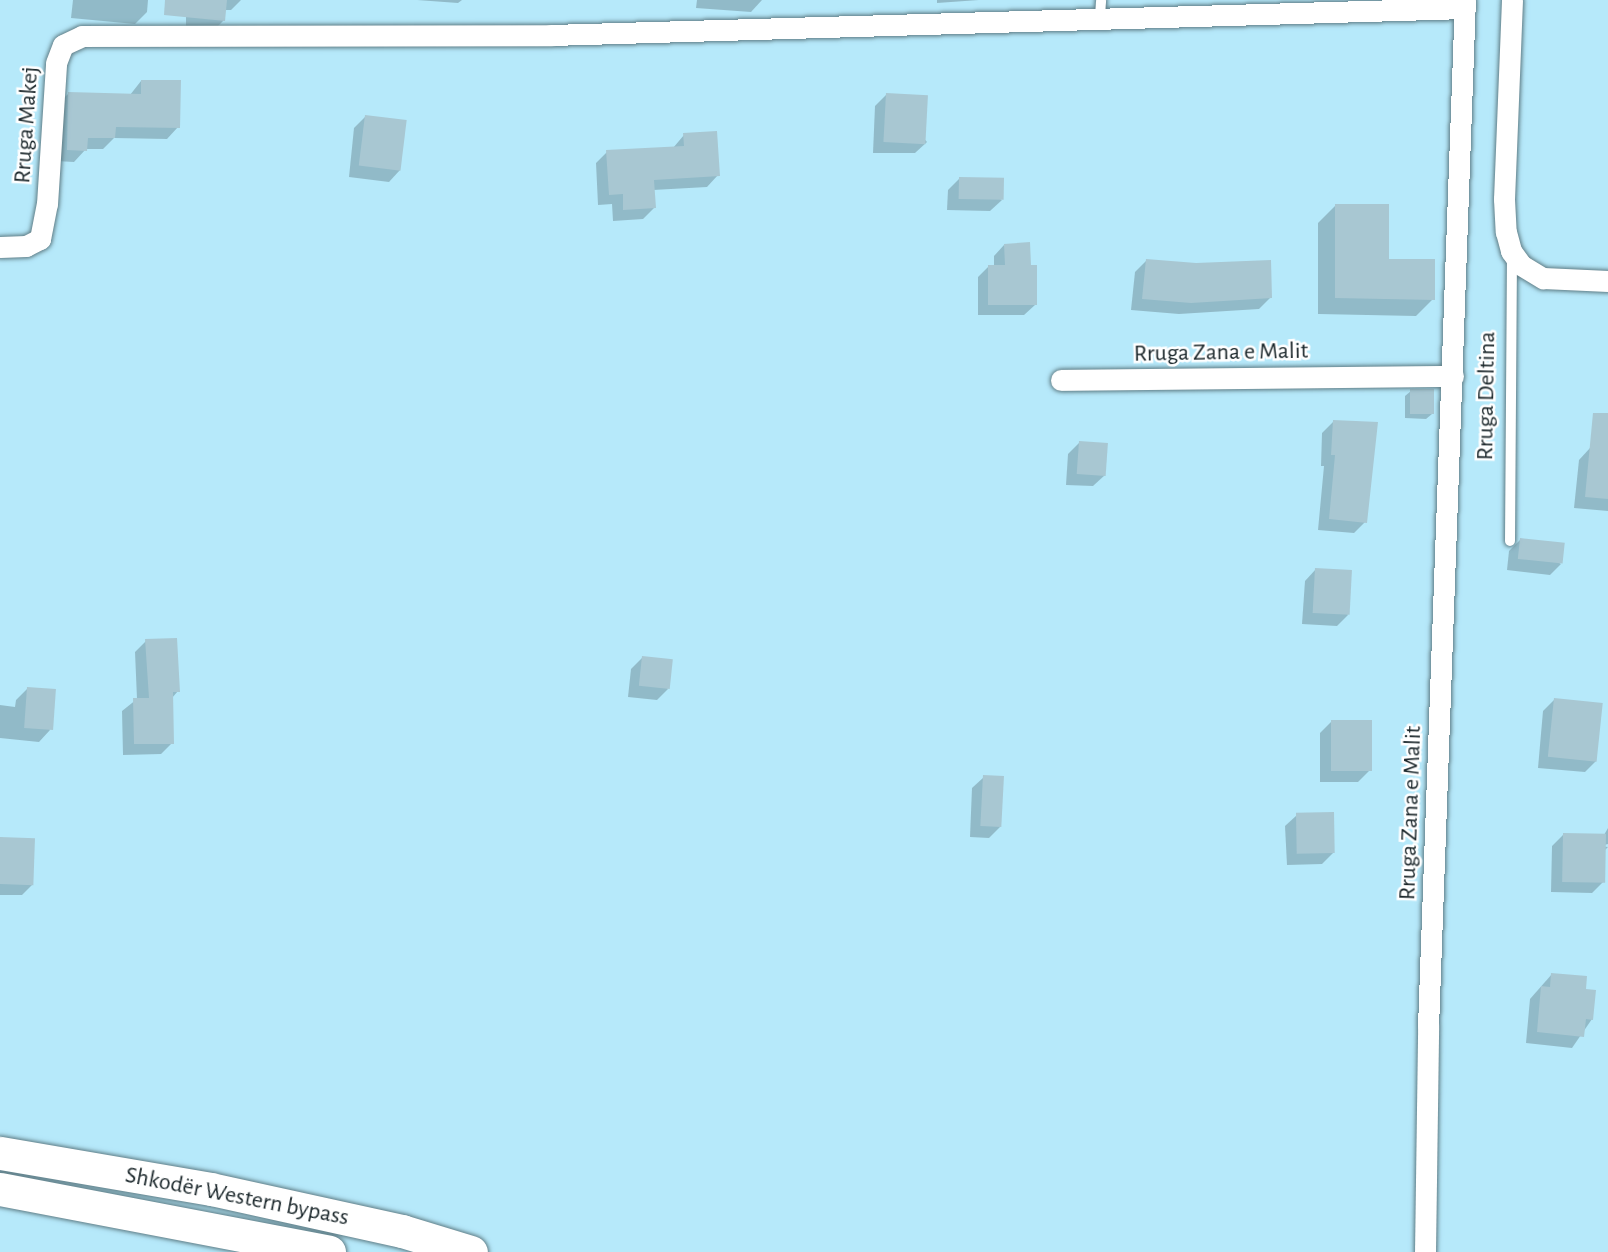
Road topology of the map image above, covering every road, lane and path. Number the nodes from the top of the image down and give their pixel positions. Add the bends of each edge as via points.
1 (1512, 0) edge
2 (1465, 4) edge
3 (1101, 8) edge
4 (0, 247) edge
5 (1511, 251) junction
6 (1608, 281) edge
7 (1453, 376) junction
8 (1061, 380) dead end
9 (1510, 541) dead end
10 (0, 1153) edge
11 (0, 1189) edge
12 (329, 1252) edge
13 (471, 1252) edge
14 (1425, 1252) edge

1 - 5 street, Rruga Deltina via 1504,200
2 - 3 street, Rruga Makej
2 - 7 street, Rruga Zana e Malit
3 - 4 street, Rruga Makej via 551,35 82,36 63,45 56,63 47,204 40,239 26,246
5 - 6 street via 1521,265 1543,278
5 - 9 lane, Rruga Deltina
7 - 8 street, Rruga Zana e Malit
7 - 14 street, Rruga Zana e Malit via 1428,1027
10 - 13 highway, Shkodër Western bypass via 211,1189 402,1231
11 - 12 highway, Shkodër Western bypass

